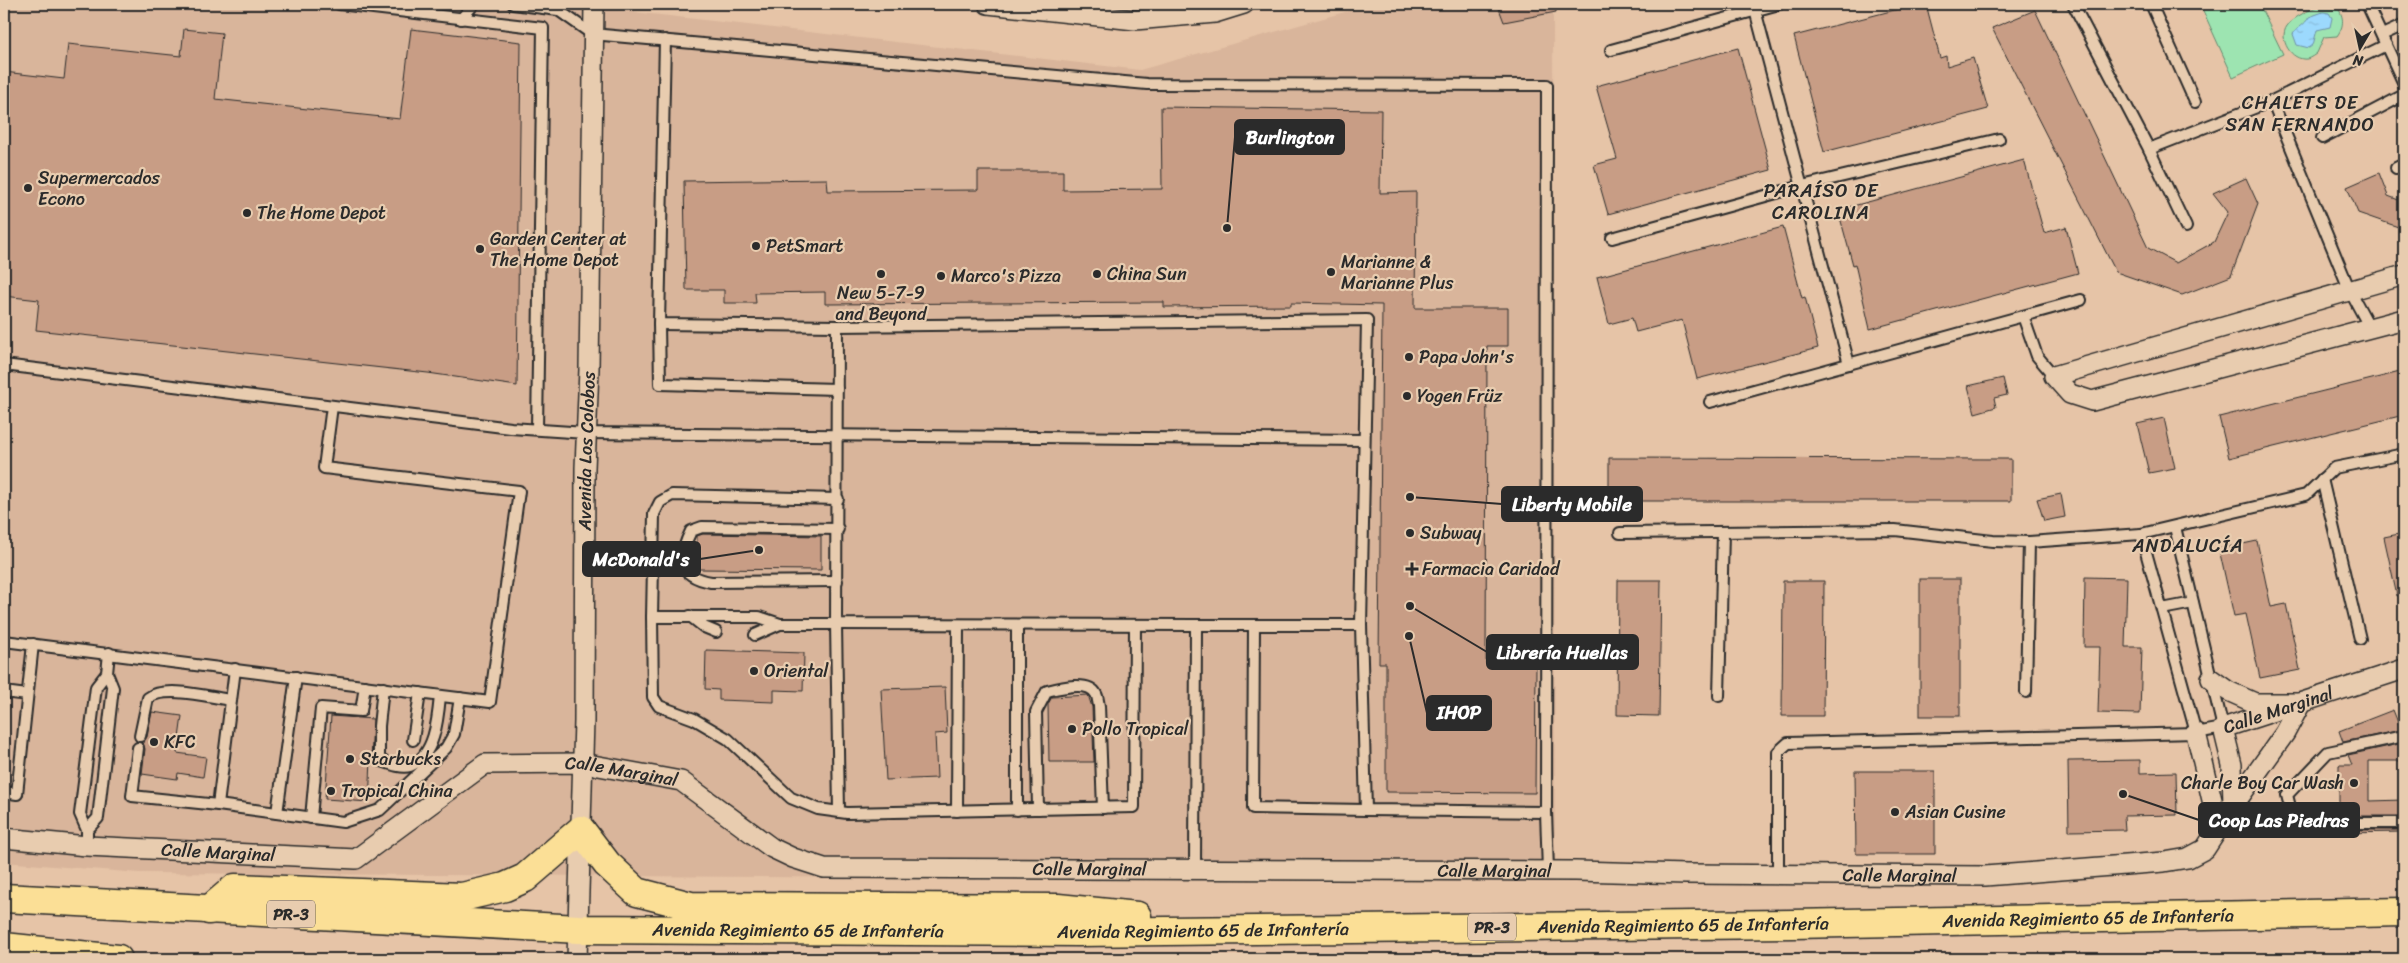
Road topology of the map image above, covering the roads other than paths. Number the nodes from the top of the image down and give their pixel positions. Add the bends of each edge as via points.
1 (339, 4) edge
2 (474, 4) edge
3 (513, 4) edge
4 (594, 4) edge
5 (988, 4) edge
6 (1244, 4) edge
7 (1779, 4) edge
8 (2073, 4) edge
9 (2151, 4) edge
10 (2367, 4) edge
11 (1755, 10) junction
12 (1134, 12) edge
13 (460, 18) junction
14 (2404, 25) edge
15 (592, 34) junction
16 (665, 40) junction
17 (2384, 40) junction
18 (1611, 50) dead end
19 (2404, 84) edge
20 (2404, 95) edge
21 (2272, 101) junction
22 (2194, 102) dead end
23 (2322, 138) dead end
24 (1999, 139) dead end
25 (2149, 149) junction
26 (1802, 186) junction
27 (2186, 227) dead end
28 (1612, 238) dead end
29 (2404, 275) edge
30 (2350, 291) junction
31 (2081, 300) dead end
32 (2023, 316) junction
33 (2404, 319) edge
34 (658, 324) junction
35 (837, 326) junction
36 (2370, 328) junction
37 (1849, 364) junction
38 (4, 365) edge
39 (2054, 376) junction
40 (837, 389) junction
41 (1710, 402) dead end
42 (332, 406) junction
43 (537, 430) junction
44 (586, 432) junction
45 (838, 435) junction
46 (1363, 440) junction
47 (2404, 454) edge
48 (2322, 479) junction
49 (838, 499) junction
50 (838, 528) junction
51 (2175, 528) junction
52 (1723, 532) junction
53 (1620, 533) dead end
54 (2141, 534) junction
55 (2030, 542) junction
56 (837, 580) junction
57 (2193, 603) junction
58 (2162, 609) junction
59 (690, 616) junction
60 (652, 617) junction
61 (780, 624) junction
62 (836, 624) junction
63 (958, 624) junction
64 (1135, 624) junction
65 (1016, 625) junction
66 (1196, 625) junction
67 (1254, 625) junction
68 (1361, 625) junction
69 (716, 632) dead end
70 (755, 635) dead end
71 (2360, 639) dead end
72 (4, 641) edge
73 (33, 644) junction
74 (109, 653) junction
75 (235, 669) junction
76 (2404, 669) edge
77 (107, 673) junction
78 (296, 678) junction
79 (2211, 679) junction
80 (364, 686) junction
81 (383, 688) junction
82 (4, 692) edge
83 (2026, 692) dead end
84 (420, 693) junction
85 (27, 695) junction
86 (440, 696) junction
87 (1719, 696) dead end
88 (460, 698) junction
89 (231, 700) junction
90 (2301, 703) junction
91 (2223, 728) junction
92 (2196, 733) junction
93 (140, 736) dead end
94 (2404, 736) edge
95 (413, 740) dead end
96 (138, 748) dead end
97 (582, 763) junction
98 (4, 792) edge
99 (218, 805) junction
100 (2233, 806) junction
101 (1104, 808) junction
102 (1038, 809) junction
103 (1016, 810) junction
104 (1366, 810) junction
105 (958, 811) junction
106 (839, 812) junction
107 (1546, 812) junction
108 (277, 813) junction
109 (311, 818) junction
110 (2404, 823) edge
111 (2221, 827) junction
112 (580, 830) junction
113 (4, 838) edge
114 (87, 838) junction
115 (1195, 869) junction
116 (1548, 871) junction
117 (1778, 875) junction
118 (4, 898) edge
119 (209, 910) junction
120 (2404, 912) edge
121 (579, 929) junction
122 (1264, 930) junction
123 (4, 947) edge
124 (75, 957) edge
125 (118, 959) edge
126 (577, 959) edge

1 - 13 lane
2 - 13 lane
3 - 15 lane via 558,10
4 - 15 street, Avenida Los Colobos
5 - 12 street
6 - 12 street via 1215,13
7 - 11 lane
8 - 25 lane
9 - 22 lane
10 - 17 lane
11 - 18 lane
11 - 26 lane
13 - 43 lane via 543,28
14 - 17 lane
15 - 16 lane
15 - 44 street, Avenida Los Colobos
16 - 34 lane
16 - 107 lane via 1147,84 1547,84
17 - 19 lane
17 - 21 lane
20 - 23 lane
21 - 25 lane
21 - 30 lane
24 - 26 lane
25 - 27 lane
26 - 28 lane
26 - 37 lane
29 - 30 street
30 - 36 lane
30 - 39 street
31 - 32 lane
32 - 37 lane
32 - 39 lane via 2037,356
33 - 36 street
34 - 35 lane
34 - 40 lane via 660,384
35 - 40 lane
35 - 46 lane via 1367,320
36 - 39 street via 2092,401 2070,394
37 - 41 lane
38 - 42 lane
40 - 45 lane
42 - 43 lane
42 - 88 lane via 324,468 519,492 490,702
43 - 44 lane
44 - 45 lane
44 - 97 street, Avenida Los Colobos
45 - 46 lane
45 - 49 lane
46 - 68 lane
47 - 48 lane via 2334,468
48 - 51 lane via 2306,495
48 - 71 lane
49 - 50 lane
49 - 60 lane via 672,495 660,502 654,514
50 - 56 lane
50 - 56 lane via 702,527 691,531 682,559 685,571 695,579 711,582
51 - 54 lane
51 - 57 lane
52 - 53 lane
52 - 55 lane via 1895,530
52 - 87 lane
54 - 55 lane
54 - 58 lane
55 - 83 lane
56 - 62 lane
57 - 58 lane
57 - 79 lane
58 - 92 lane
59 - 60 lane
59 - 61 lane via 759,617
59 - 69 lane
60 - 106 lane via 653,697 659,706 694,719 728,739 791,798 818,809
61 - 62 lane
61 - 70 lane
62 - 63 lane
62 - 106 lane
63 - 65 lane
63 - 105 lane
64 - 65 lane
64 - 66 lane
64 - 101 lane via 1134,807
65 - 103 lane
66 - 67 lane
66 - 115 lane
67 - 68 lane
67 - 104 lane via 1253,808
68 - 104 lane
72 - 73 lane
73 - 74 lane
73 - 85 lane
74 - 75 lane
74 - 77 lane
75 - 78 lane
75 - 89 lane
76 - 90 street, Calle Marginal
77 - 114 lane via 113,688 98,818
77 - 114 lane via 96,687 80,814
78 - 80 lane
78 - 108 lane
79 - 90 street via 2254,703
79 - 91 lane
80 - 81 lane
80 - 109 lane via 361,711 321,708
81 - 84 lane
81 - 86 lane via 379,760 396,766 409,766 418,760 436,734
82 - 85 lane
84 - 86 lane
84 - 95 lane
85 - 98 lane via 17,794
86 - 88 lane
88 - 109 lane via 454,734 446,748 380,810 343,822
89 - 93 lane via 155,692 148,698
89 - 99 lane
90 - 91 street, Calle Marginal
90 - 100 street via 2285,733
91 - 92 lane
91 - 100 street, Calle Marginal via 2232,765
92 - 111 street via 2212,804
92 - 117 lane via 1788,743 1778,752
94 - 110 lane via 2328,752 2287,795 2294,823
96 - 99 lane via 132,796
97 - 112 street, Avenida Los Colobos
97 - 114 street, Calle Marginal via 485,764 356,859
97 - 115 street, Calle Marginal via 681,781 772,848 824,868
99 - 108 lane
100 - 111 street, Calle Marginal
101 - 102 lane
101 - 102 lane via 1099,706 1096,693 1079,686 1048,691 1036,712
102 - 103 lane
103 - 105 lane
104 - 107 lane
105 - 106 lane
107 - 116 lane
108 - 109 lane
111 - 117 street, Calle Marginal via 2205,849 2188,858 2164,862 1985,876
112 - 119 main road via 525,878 505,887 462,897 235,888
112 - 121 street, Avenida Los Colobos
112 - 122 main road via 606,864 637,892 691,906 1058,908
113 - 114 street, Calle Marginal
115 - 116 street, Calle Marginal
116 - 117 street, Calle Marginal
118 - 119 main road, Avenida Regimiento 65 de Infantería / PR-3
119 - 121 main road, Avenida Regimiento 65 de Infantería / PR-3
120 - 122 main road, Avenida Regimiento 65 de Infantería / PR-3
121 - 122 main road, Avenida Regimiento 65 de Infantería / PR-3
121 - 126 street, Avenida Los Colobos
123 - 124 main road
124 - 125 main road

